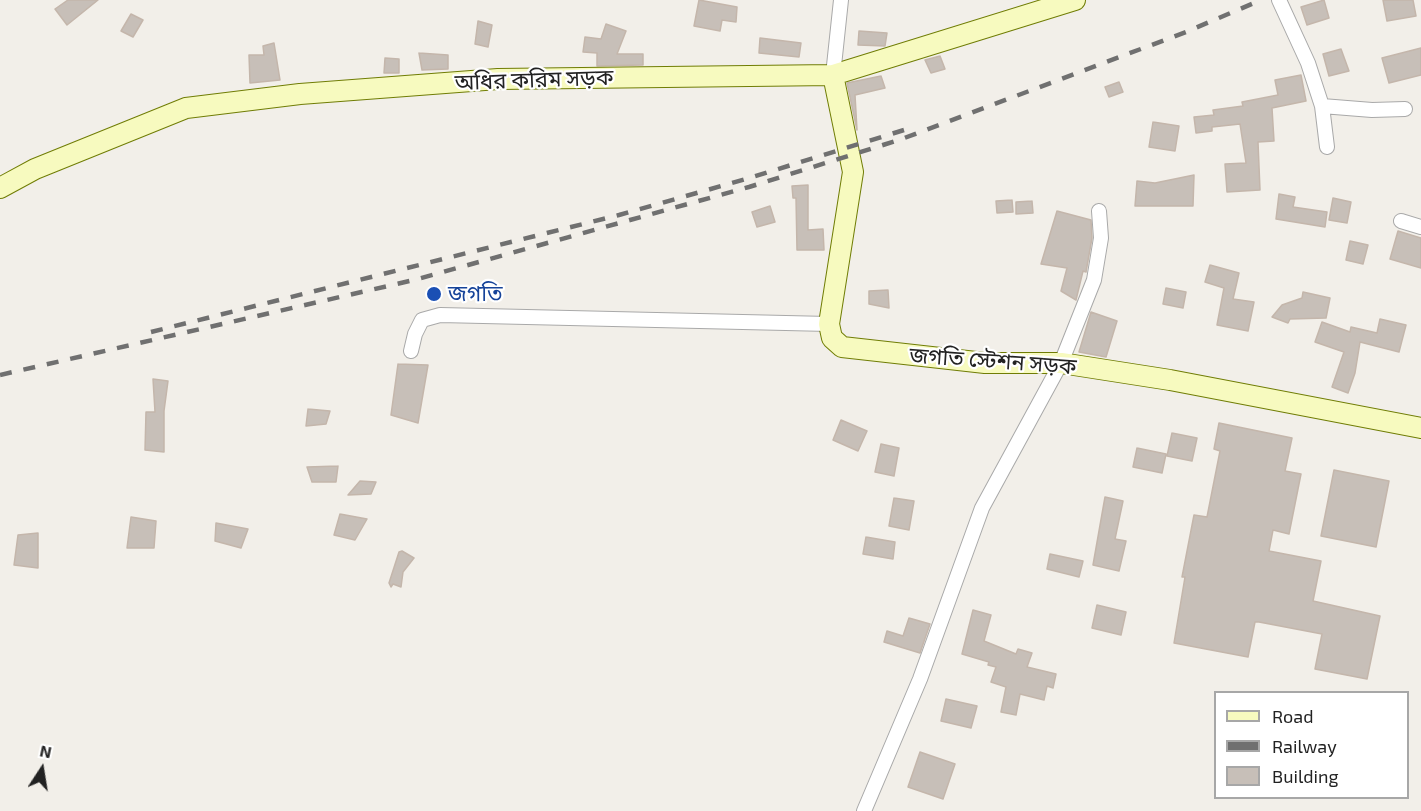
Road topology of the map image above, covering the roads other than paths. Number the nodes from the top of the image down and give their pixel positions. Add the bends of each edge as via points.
1 (841, 0) edge
2 (1075, 0) edge
3 (1280, 0) edge
4 (833, 75) junction
5 (1322, 106) junction
6 (1405, 109) dead end
7 (1328, 147) dead end
8 (0, 188) edge
9 (1099, 211) dead end
10 (1401, 220) dead end
11 (1421, 227) edge
12 (829, 324) junction
13 (411, 351) dead end
14 (1061, 363) junction
15 (1421, 428) edge
16 (864, 811) edge

1 - 4 street
2 - 4 main road, অধির করিম সড়ক
3 - 5 street
4 - 8 main road, অধির করিম সড়ক via 498,79 300,94 186,108 57,160
4 - 12 main road via 853,172
5 - 6 street
5 - 7 street
9 - 14 street via 1101,238 1094,280
10 - 11 street
12 - 13 street via 440,315 422,320
12 - 14 main road, জগতি স্টেশন সড়ক via 832,338 842,347 985,363
14 - 15 main road, জগতি স্টেশন সড়ক
14 - 16 street via 982,508 920,679

